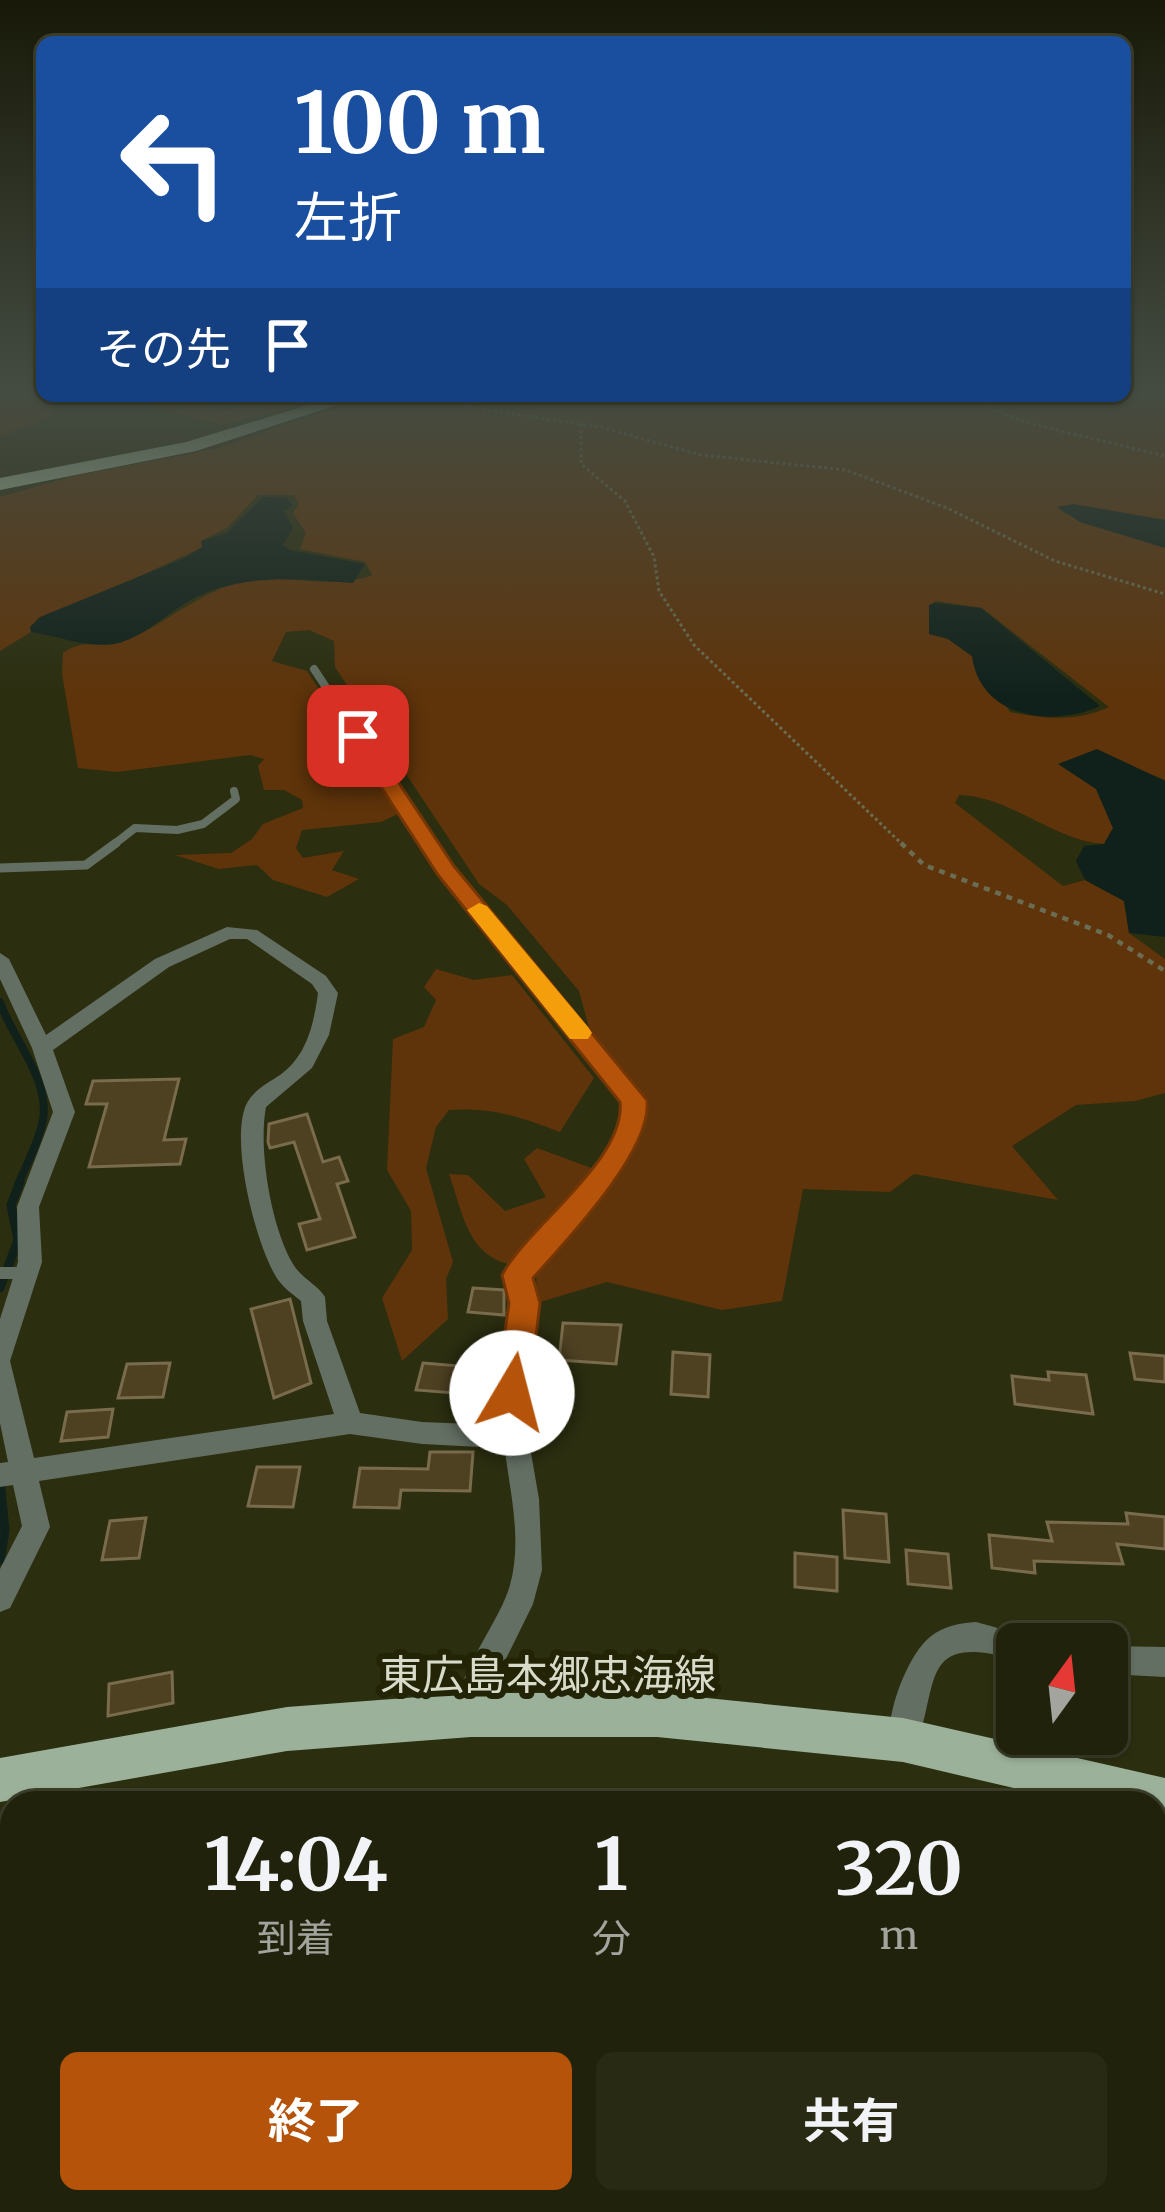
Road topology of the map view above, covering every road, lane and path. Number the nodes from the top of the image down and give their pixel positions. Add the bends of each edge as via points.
1 (613, 490) edge
2 (900, 490) edge
3 (1165, 594) edge
4 (314, 668) dead end
5 (234, 791) dead end
6 (0, 868) edge
7 (0, 959) edge
8 (1165, 971) edge
9 (3, 984) edge
10 (41, 1048) junction
11 (0, 1273) edge
12 (23, 1273) junction
13 (517, 1275) joint
14 (0, 1361) edge
15 (350, 1423) junction
16 (506, 1437) junction
17 (12, 1473) edge
18 (0, 1598) edge
19 (996, 1641) edge
20 (1128, 1661) edge
21 (1165, 1662) edge
22 (471, 1714) junction
23 (903, 1740) junction
24 (0, 1780) edge
25 (1119, 1791) edge

1 - 8 path via 626,501 654,557 659,590 694,645 924,865 1108,935
2 - 3 path via 1055,561
4 - 13 lane via 446,870 634,1100 630,1128 591,1192
5 - 6 lane via 236,800 215,822 135,828 86,865
7 - 9 street
9 - 10 street
10 - 12 street via 64,1112 28,1207
10 - 15 street via 209,938 251,934 319,980 328,993 317,1040 298,1071 256,1102 253,1117 273,1248 287,1277 313,1297
11 - 12 lane
12 - 14 street
13 - 16 street via 524,1303
14 - 17 street
15 - 16 street
15 - 17 street
16 - 22 street via 517,1447 530,1546 524,1587 474,1682
17 - 18 street via 36,1527
19 - 23 street via 954,1638 926,1665 908,1700
20 - 21 street
22 - 23 main road, 東広島本郷忠海線 via 657,1715
22 - 24 main road, 東広島本郷忠海線 via 287,1729
23 - 25 main road, 東広島本郷忠海線

